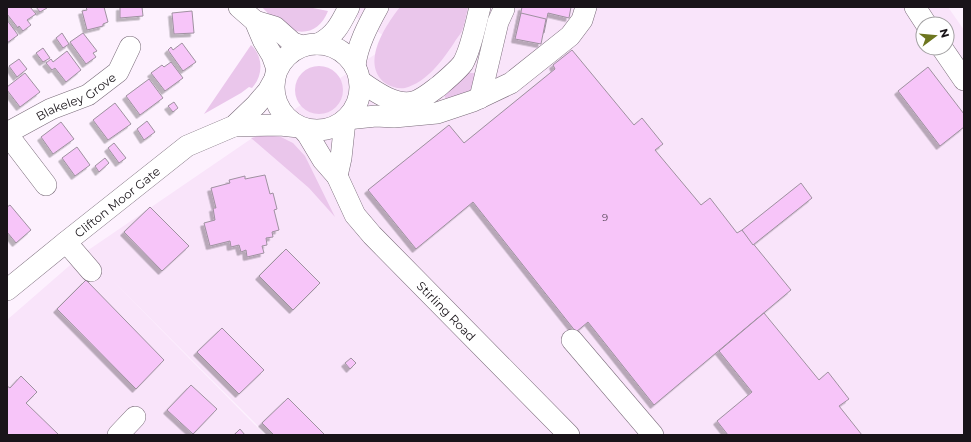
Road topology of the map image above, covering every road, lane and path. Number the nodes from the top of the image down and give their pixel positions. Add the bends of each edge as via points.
1 (239, 7) edge
2 (349, 7) edge
3 (378, 7) edge
4 (480, 7) edge
5 (586, 7) edge
6 (915, 7) edge
7 (504, 9) dead end
8 (921, 16) edge
9 (255, 21) junction
10 (310, 45) junction
11 (130, 47) dead end
12 (948, 56) edge
13 (358, 74) junction
14 (275, 76) junction
15 (964, 80) edge
16 (480, 98) junction
17 (346, 120) junction
18 (234, 126) junction
19 (301, 128) junction
20 (7, 133) edge
21 (337, 176) junction
22 (46, 185) dead end
23 (66, 242) junction
24 (91, 271) dead end
25 (7, 290) edge
26 (572, 340) dead end
27 (135, 417) dead end
28 (120, 434) edge
29 (569, 435) edge
30 (653, 435) edge

1 - 9 street
2 - 10 street via 327,40
3 - 13 street via 356,56
4 - 13 street via 463,63 427,95 414,102 399,101 380,95
5 - 16 street via 582,20 570,36 511,83
6 - 8 street
7 - 16 street via 498,22
9 - 10 street via 275,27 293,43
9 - 14 street via 272,55
10 - 13 street via 333,47 346,54
10 - 14 street via 283,59
11 - 20 street, Blakeley Grove via 118,72 88,95 51,109
12 - 15 street
13 - 17 street via 360,94 356,108
14 - 18 street, Clifton Moor Gate via 268,91
14 - 19 street via 274,93 279,109 290,122
16 - 17 street via 437,113
17 - 19 street via 333,128 320,131
17 - 21 street
18 - 19 street, Clifton Moor Gate via 280,125
18 - 23 street, Clifton Moor Gate via 188,146
19 - 21 street, Stirling Road
20 - 22 street, Blakeley Grove
21 - 29 street, Stirling Road via 355,215 372,235
23 - 24 street
23 - 25 street, Clifton Moor Gate
26 - 30 street
27 - 28 street

